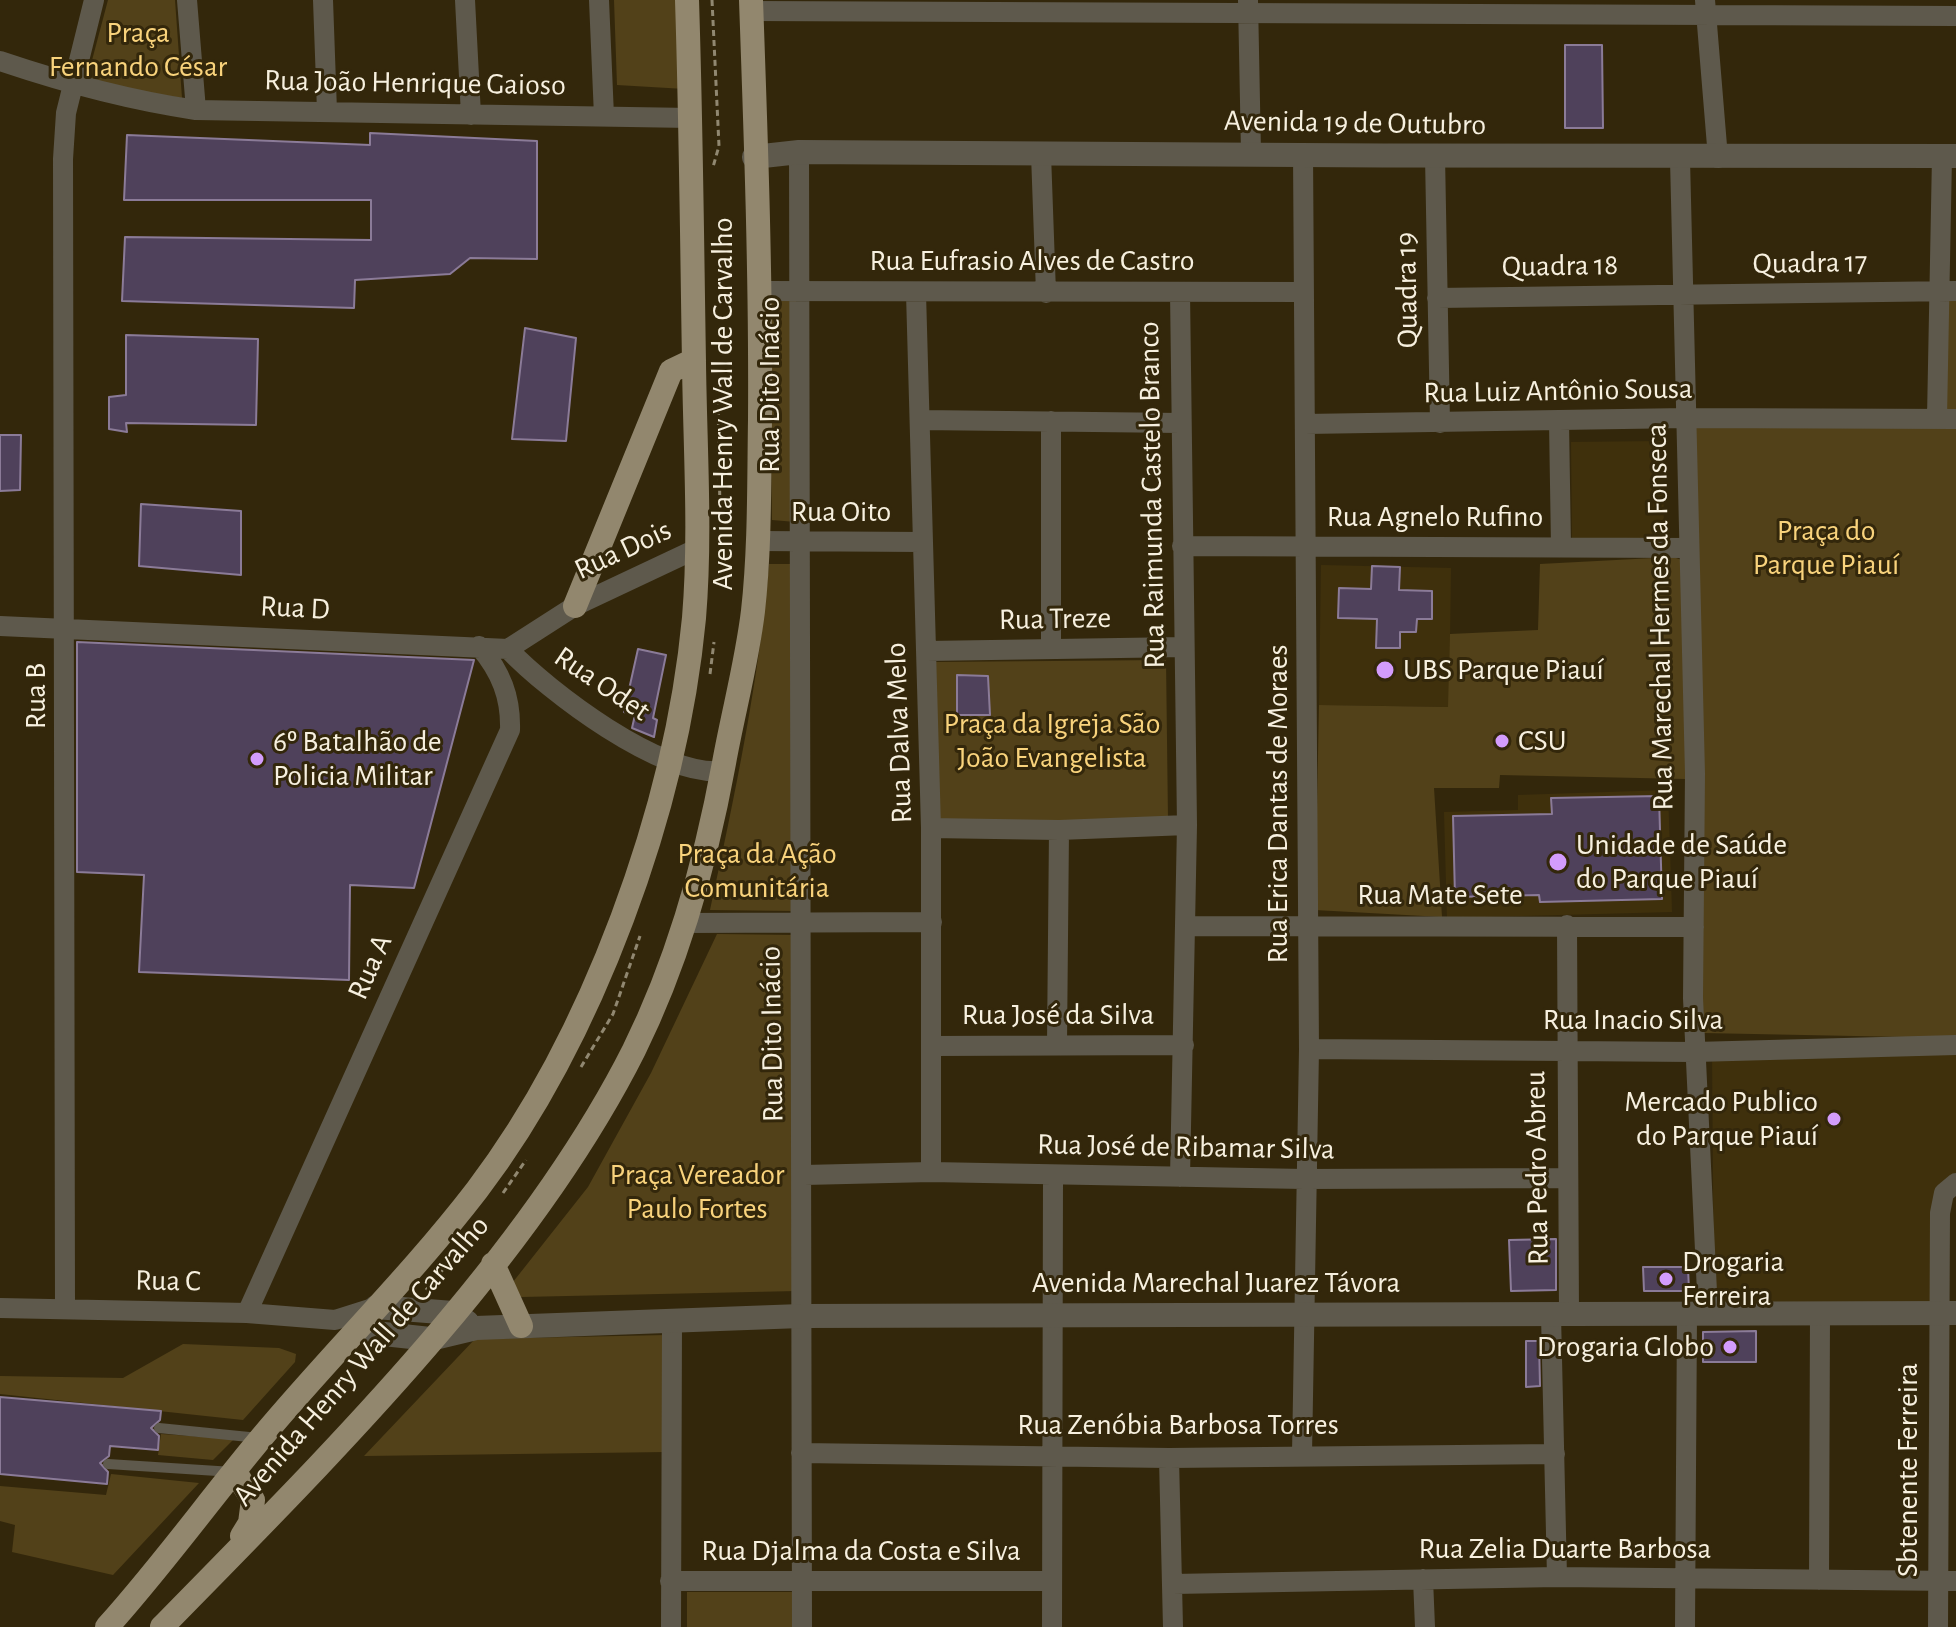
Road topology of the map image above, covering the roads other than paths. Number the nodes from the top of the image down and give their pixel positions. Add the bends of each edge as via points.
1 (94, 0) edge
2 (187, 0) edge
3 (323, 0) edge
4 (465, 0) edge
5 (599, 0) edge
6 (687, 0) edge
7 (751, 6) edge
8 (1248, 8) edge
9 (1705, 8) edge
10 (1956, 16) edge
11 (0, 61) edge
12 (72, 85) junction
13 (196, 110) junction
14 (327, 111) junction
15 (471, 115) junction
16 (604, 116) junction
17 (691, 118) junction
18 (799, 152) junction
19 (1251, 153) junction
20 (1303, 153) junction
21 (1041, 154) junction
22 (1435, 156) junction
23 (1949, 156) edge
24 (754, 157) junction
25 (1718, 158) junction
26 (1680, 159) junction
27 (800, 289) junction
28 (760, 291) junction
29 (1180, 292) junction
30 (1304, 292) junction
31 (1947, 292) edge
32 (916, 293) junction
33 (1046, 293) junction
34 (1684, 295) junction
35 (1437, 298) junction
36 (694, 360) junction
37 (1686, 418) junction
38 (1947, 419) edge
39 (921, 420) junction
40 (1051, 421) junction
41 (1559, 421) junction
42 (1180, 423) junction
43 (1440, 423) junction
44 (1305, 424) junction
45 (758, 541) junction
46 (799, 541) junction
47 (923, 542) junction
48 (1182, 546) junction
49 (1306, 546) junction
50 (1561, 547) junction
51 (1688, 548) junction
52 (696, 549) junction
53 (575, 606) junction
54 (0, 626) edge
55 (66, 627) junction
56 (479, 646) junction
57 (1184, 647) junction
58 (508, 649) junction
59 (1051, 649) junction
60 (927, 651) junction
61 (670, 759) junction
62 (722, 771) junction
63 (1187, 825) junction
64 (931, 828) junction
65 (1059, 830) junction
66 (932, 922) junction
67 (685, 923) junction
68 (801, 923) junction
69 (1567, 925) junction
70 (1186, 926) junction
71 (1308, 926) junction
72 (1694, 927) junction
73 (1057, 1044) junction
74 (1184, 1045) junction
75 (1956, 1045) edge
76 (933, 1046) junction
77 (1309, 1049) junction
78 (1565, 1049) junction
79 (1695, 1052) junction
80 (931, 1172) junction
81 (804, 1175) junction
82 (1053, 1176) junction
83 (1180, 1177) junction
84 (1567, 1178) junction
85 (1304, 1179) junction
86 (1950, 1188) edge
87 (493, 1264) junction
88 (376, 1307) junction
89 (0, 1308) edge
90 (65, 1308) junction
91 (247, 1313) junction
92 (453, 1313) junction
93 (1697, 1313) junction
94 (1947, 1313) edge
95 (1050, 1314) junction
96 (1560, 1314) junction
97 (1820, 1314) junction
98 (801, 1316) junction
99 (1303, 1316) junction
100 (672, 1321) junction
101 (345, 1326) junction
102 (521, 1326) junction
103 (476, 1328) junction
104 (430, 1339) junction
105 (159, 1428) dead end
106 (261, 1439) junction
107 (801, 1453) junction
108 (1302, 1454) junction
109 (1555, 1454) junction
110 (1052, 1457) junction
111 (1946, 1457) edge
112 (1169, 1458) junction
113 (108, 1464) dead end
114 (235, 1472) junction
115 (214, 1573) junction
116 (1557, 1577) junction
117 (1685, 1578) junction
118 (1423, 1579) junction
119 (1819, 1580) junction
120 (670, 1581) junction
121 (1052, 1581) junction
122 (1947, 1581) edge
123 (800, 1583) junction
124 (1173, 1584) junction
125 (107, 1627) edge
126 (162, 1627) edge
127 (671, 1627) edge
128 (802, 1627) edge
129 (1052, 1627) edge
130 (1173, 1627) edge
131 (1425, 1627) edge
132 (1685, 1627) edge
133 (1938, 1627) edge

1 - 12 street, Rua B
2 - 13 street
3 - 14 street
4 - 15 street
5 - 16 street
6 - 17 main road, Avenida Henry Wall de Carvalho
7 - 8 street
7 - 24 main road, Avenida Henry Wall de Carvalho
8 - 9 street
8 - 19 street
9 - 10 street
9 - 25 street
11 - 12 street, Rua João Henrique Gaioso
12 - 13 street, Rua João Henrique Gaioso
12 - 55 street, Rua B via 63,159
13 - 14 street, Rua João Henrique Gaioso
14 - 15 street, Rua João Henrique Gaioso
15 - 16 street, Rua João Henrique Gaioso
16 - 17 street, Rua João Henrique Gaioso
17 - 36 main road, Avenida Henry Wall de Carvalho
18 - 21 street, Avenida 19 de Outubro
18 - 24 street, Avenida 19 de Outubro
18 - 27 street, Rua Dito Inácio
19 - 20 street, Avenida 19 de Outubro
19 - 21 street, Avenida 19 de Outubro
20 - 22 street, Avenida 19 de Outubro
20 - 30 street, Rua Erica Dantas de Moraes
21 - 33 street
22 - 26 street, Avenida 19 de Outubro
22 - 35 street, Quadra 19
23 - 25 street, Avenida 19 de Outubro
23 - 31 street
24 - 28 main road, Avenida Henry Wall de Carvalho
25 - 26 street, Avenida 19 de Outubro
26 - 34 street, Rua Marechal Hermes da Fonseca
27 - 28 street, Rua Eufrasio Alves de Castro
27 - 32 street, Rua Eufrasio Alves de Castro
27 - 46 street, Rua Dito Inácio
28 - 45 main road, Avenida Henry Wall de Carvalho
29 - 30 street, Rua Eufrasio Alves de Castro
29 - 33 street, Rua Eufrasio Alves de Castro
29 - 42 street, Rua Raimunda Castelo Branco
30 - 44 street, Rua Erica Dantas de Moraes
31 - 34 street, Quadra 17
31 - 38 street
32 - 33 street, Rua Eufrasio Alves de Castro
32 - 39 street, Rua Dalva Melo
34 - 35 street, Quadra 18
34 - 37 street, Rua Marechal Hermes da Fonseca
35 - 43 street, Quadra 19
36 - 52 main road, Avenida Henry Wall de Carvalho
36 - 53 main road via 671,371
37 - 38 street, Rua Luiz Antônio Sousa
37 - 41 street, Rua Luiz Antônio Sousa
37 - 51 street, Rua Marechal Hermes da Fonseca
39 - 40 street
39 - 47 street, Rua Dalva Melo
40 - 42 street
40 - 59 street
41 - 43 street, Rua Luiz Antônio Sousa
41 - 50 street
42 - 48 street, Rua Raimunda Castelo Branco
43 - 44 street, Rua Luiz Antônio Sousa
44 - 49 street, Rua Erica Dantas de Moraes
45 - 46 street, Rua Oito
45 - 62 main road, Avenida Henry Wall de Carvalho via 753,614
46 - 47 street, Rua Oito
46 - 68 street, Rua Dito Inácio
47 - 60 street, Rua Dalva Melo
48 - 49 street, Rua Agnelo Rufino
48 - 57 street, Rua Raimunda Castelo Branco
49 - 50 street, Rua Agnelo Rufino
49 - 71 street, Rua Erica Dantas de Moraes
50 - 51 street, Rua Agnelo Rufino
51 - 72 street, Rua Marechal Hermes da Fonseca
52 - 53 street, Rua Dois
52 - 61 main road, Avenida Henry Wall de Carvalho via 693,619
53 - 58 street
54 - 55 street, Rua D
55 - 56 street, Rua D
55 - 90 street, Rua B
56 - 58 street, Rua D
56 - 91 street, Rua A via 503,682 511,705 510,730
57 - 59 street, Rua Treze
57 - 63 street, Rua Raimunda Castelo Branco
58 - 61 street, Rua Odet via 533,675 599,723
59 - 60 street, Rua Treze
60 - 64 street, Rua Dalva Melo
61 - 62 street, Rua Odet
61 - 88 main road, Avenida Henry Wall de Carvalho via 642,858 596,984 539,1095 477,1189
62 - 67 main road, Avenida Henry Wall de Carvalho
63 - 65 street
63 - 70 street, Rua Raimunda Castelo Branco
64 - 65 street
64 - 66 street, Rua Dalva Melo
65 - 73 street
66 - 68 street
66 - 76 street, Rua Dalva Melo
67 - 68 street
67 - 87 main road, Avenida Henry Wall de Carvalho via 635,1048 564,1167
68 - 81 street, Rua Dito Inácio
69 - 71 street, Rua Mate Sete
69 - 72 street, Rua Mate Sete
69 - 78 street, Rua Pedro Abreu
70 - 71 street, Rua Mate Sete
70 - 74 street, Rua Raimunda Castelo Branco
71 - 77 street, Rua Erica Dantas de Moraes
72 - 79 street, Rua Marechal Hermes da Fonseca
73 - 74 street, Rua José da Silva
73 - 76 street, Rua José da Silva
74 - 83 street, Rua Raimunda Castelo Branco
75 - 79 street, Rua Inacio Silva
76 - 80 street, Rua Dalva Melo
77 - 78 street, Rua Inacio Silva
77 - 85 street, Rua Erica Dantas de Moraes
78 - 79 street, Rua Inacio Silva
78 - 84 street, Rua Pedro Abreu
79 - 93 street, Rua Marechal Hermes da Fonseca
80 - 81 street, Rua José de Ribamar Silva
80 - 82 street, Rua José de Ribamar Silva
81 - 98 street, Rua Dito Inácio
82 - 83 street, Rua José de Ribamar Silva
82 - 95 street
83 - 85 street, Rua José de Ribamar Silva
84 - 85 street, Rua José de Ribamar Silva
84 - 96 street, Rua Pedro Abreu
85 - 99 street, Rua Erica Dantas de Moraes
86 - 94 street, Sbtenente Ferreira
87 - 92 main road, Avenida Henry Wall de Carvalho
87 - 102 main road
88 - 92 street
88 - 101 main road, Avenida Henry Wall de Carvalho
89 - 90 street, Rua C
90 - 91 street, Rua C
91 - 101 street, Rua C
92 - 103 street
92 - 104 main road, Avenida Henry Wall de Carvalho
93 - 96 street, Avenida Marechal Juarez Távora
93 - 97 street, Avenida Marechal Juarez Távora
93 - 117 street, Rua Marechal Hermes da Fonseca
94 - 97 street, Avenida Marechal Juarez Távora
94 - 111 street, Sbtenente Ferreira
95 - 98 street, Avenida Marechal Juarez Távora
95 - 99 street, Avenida Marechal Juarez Távora
95 - 110 street
96 - 99 street, Avenida Marechal Juarez Távora
96 - 109 street, Rua Pedro Abreu
97 - 119 street
98 - 100 street, Avenida Marechal Juarez Távora
98 - 107 street, Rua Dito Inácio
99 - 108 street, Rua Erica Dantas de Moraes
100 - 102 street, Avenida Marechal Juarez Távora
100 - 120 street
101 - 104 street, Avenida Marechal Juarez Távora
101 - 106 main road, Avenida Henry Wall de Carvalho
102 - 103 street, Avenida Marechal Juarez Távora
103 - 104 street, Avenida Marechal Juarez Távora
104 - 115 main road, Avenida Henry Wall de Carvalho
105 - 106 lane
106 - 114 main road, Avenida Henry Wall de Carvalho
107 - 110 street, Rua Zenóbia Barbosa Torres
107 - 123 street, Rua Dito Inácio
108 - 109 street, Rua Zenóbia Barbosa Torres
108 - 112 street, Rua Zenóbia Barbosa Torres
109 - 116 street, Rua Pedro Abreu
110 - 112 street, Rua Zenóbia Barbosa Torres
110 - 121 street
111 - 122 street, Sbtenente Ferreira
112 - 124 street
113 - 114 lane
114 - 115 main road via 253,1500 253,1510 243,1534
114 - 125 main road, Avenida Henry Wall de Carvalho
115 - 126 main road, Avenida Henry Wall de Carvalho
116 - 117 street, Rua Zelia Duarte Barbosa
116 - 118 street, Rua Zelia Duarte Barbosa
117 - 119 street, Rua Zelia Duarte Barbosa
117 - 132 street, Rua Marechal Hermes da Fonseca
118 - 124 street, Rua Zelia Duarte Barbosa
118 - 131 street
119 - 122 street, Rua Zelia Duarte Barbosa
120 - 123 street, Rua Djalma da Costa e Silva
120 - 127 street
121 - 123 street, Rua Djalma da Costa e Silva
121 - 129 street
122 - 133 street, Sbtenente Ferreira
123 - 128 street, Rua Dito Inácio
124 - 130 street

